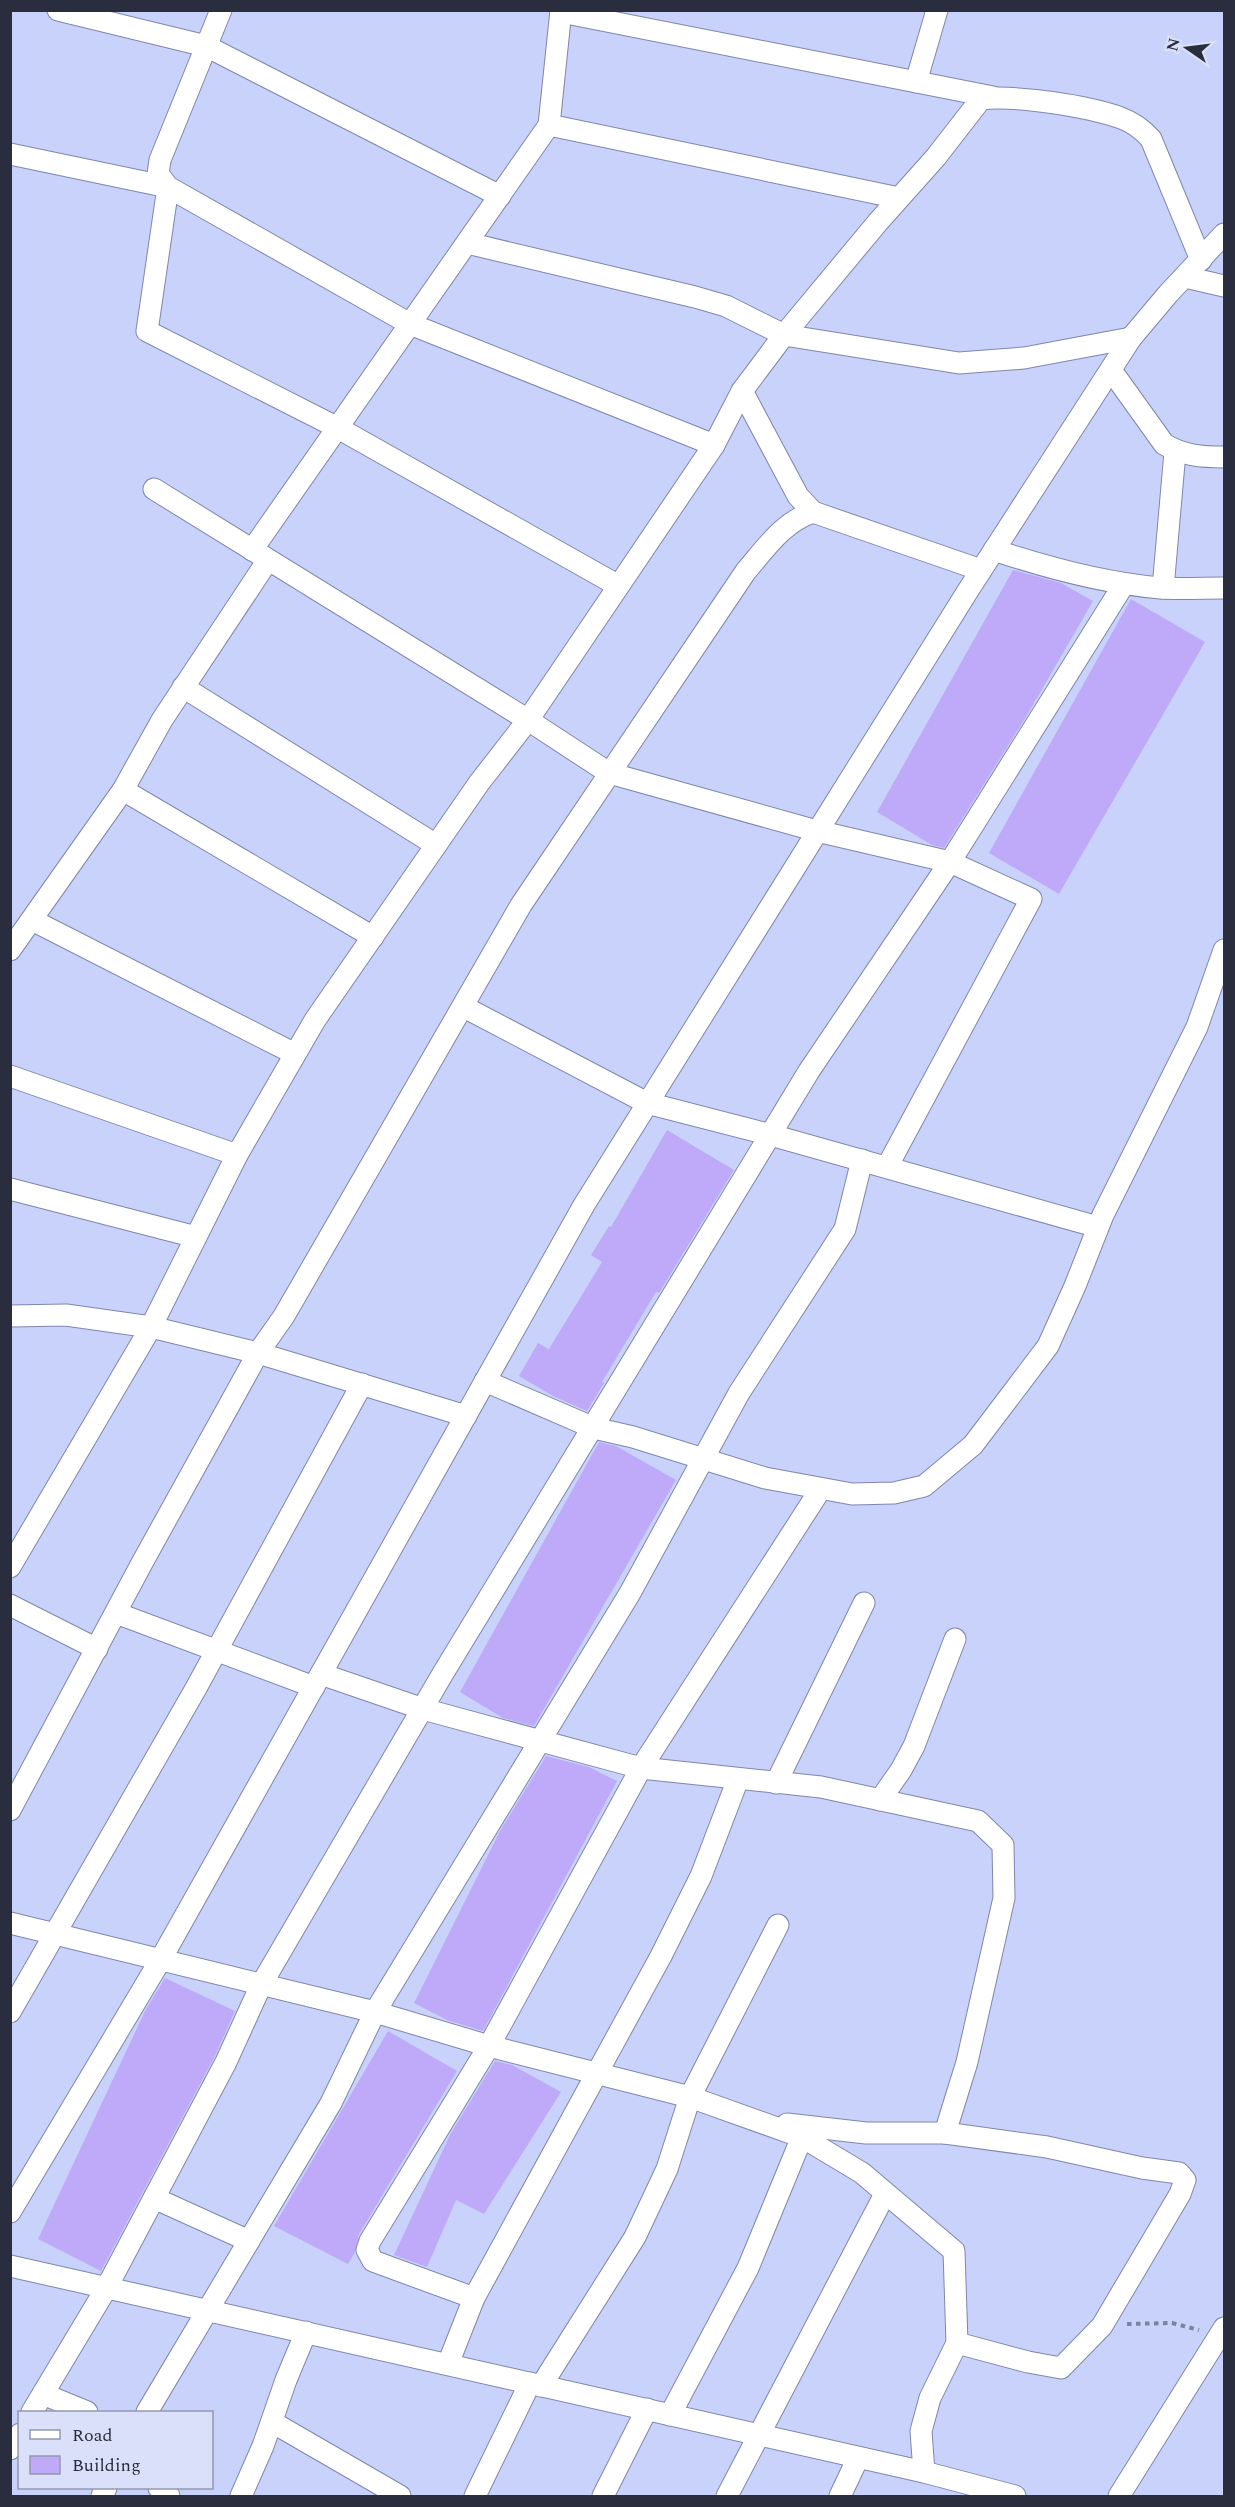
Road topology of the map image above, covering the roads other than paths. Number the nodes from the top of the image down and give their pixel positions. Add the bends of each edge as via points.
1 (58, 10) edge
2 (221, 10) edge
3 (937, 10) edge
4 (561, 11) edge
5 (206, 46) junction
6 (916, 82) junction
7 (993, 97) junction
8 (549, 125) junction
9 (10, 154) edge
10 (168, 187) junction
11 (500, 196) junction
12 (899, 198) junction
13 (1224, 234) edge
14 (467, 243) junction
15 (1201, 260) junction
16 (1185, 277) junction
17 (1224, 286) edge
18 (410, 324) junction
19 (783, 335) junction
20 (1131, 338) junction
21 (1111, 370) junction
22 (742, 391) junction
23 (338, 428) junction
24 (714, 445) junction
25 (1175, 452) junction
26 (1224, 457) edge
27 (154, 489) dead end
28 (813, 512) junction
29 (994, 550) junction
30 (260, 555) junction
31 (981, 570) junction
32 (1124, 584) junction
33 (617, 585) junction
34 (1162, 588) junction
35 (1224, 588) edge
36 (183, 687) junction
37 (528, 720) junction
38 (609, 773) junction
39 (123, 790) junction
40 (817, 831) junction
41 (436, 845) junction
42 (950, 862) junction
43 (32, 920) junction
44 (373, 937) junction
45 (10, 950) edge
46 (1224, 950) edge
47 (464, 1007) junction
48 (295, 1054) junction
49 (10, 1076) edge
50 (647, 1103) junction
51 (771, 1135) junction
52 (237, 1155) junction
53 (862, 1160) junction
54 (887, 1167) junction
55 (10, 1189) edge
56 (1098, 1227) junction
57 (196, 1237) junction
58 (10, 1316) edge
59 (152, 1327) junction
60 (258, 1353) junction
61 (485, 1381) junction
62 (362, 1384) junction
63 (466, 1416) junction
64 (594, 1428) junction
65 (703, 1458) junction
66 (820, 1490) junction
67 (14, 1551) edge
68 (864, 1603) dead end
69 (10, 1605) edge
70 (116, 1613) junction
71 (955, 1639) dead end
72 (97, 1649) junction
73 (217, 1650) junction
74 (317, 1680) junction
75 (423, 1709) junction
76 (539, 1740) junction
77 (641, 1768) junction
78 (738, 1779) junction
79 (776, 1782) junction
80 (880, 1800) junction
81 (10, 1810) edge
82 (10, 1923) edge
83 (778, 1925) dead end
84 (54, 1934) junction
85 (161, 1959) junction
86 (261, 1985) junction
87 (10, 2012) edge
88 (375, 2012) junction
89 (489, 2046) junction
90 (596, 2073) junction
91 (690, 2097) junction
92 (757, 2121) junction
93 (945, 2133) junction
94 (802, 2137) junction
95 (885, 2194) junction
96 (154, 2198) junction
97 (10, 2212) edge
98 (249, 2241) junction
99 (10, 2266) edge
100 (106, 2287) junction
101 (474, 2298) junction
102 (208, 2310) junction
103 (306, 2332) junction
104 (1222, 2332) edge
105 (957, 2343) junction
106 (448, 2364) junction
107 (536, 2385) junction
108 (44, 2394) junction
109 (647, 2409) junction
110 (33, 2411) edge
111 (85, 2411) edge
112 (148, 2411) edge
113 (670, 2415) junction
114 (272, 2422) junction
115 (759, 2435) junction
116 (858, 2458) junction
117 (924, 2472) junction
118 (364, 2487) edge
119 (959, 2489) edge
120 (241, 2496) edge
121 (400, 2496) edge
122 (475, 2496) edge
123 (603, 2496) edge
124 (727, 2496) edge
125 (840, 2496) edge
126 (1015, 2496) edge
127 (1119, 2496) edge

1 - 5 street
2 - 5 street
3 - 6 street
4 - 6 street
4 - 8 street
5 - 10 street via 160,160 158,174
5 - 11 street
6 - 7 street
7 - 12 street via 981,99
7 - 15 street via 1044,102 1131,122 1151,140
8 - 11 street
8 - 12 street
9 - 10 street
10 - 18 street
10 - 23 street via 147,331
11 - 14 street
12 - 19 street
13 - 15 street
14 - 18 street
14 - 19 street via 706,300
15 - 16 street
16 - 17 street
16 - 20 street
18 - 23 street
18 - 24 street
19 - 20 street via 959,363 1024,358
19 - 22 street
20 - 21 street
21 - 25 street via 1164,444
21 - 29 street
22 - 24 street
22 - 28 street via 798,496
23 - 30 street
23 - 33 street
24 - 33 street
25 - 26 street
25 - 34 street
27 - 30 street
28 - 31 street
28 - 38 street via 796,518 783,529 746,570
29 - 31 street
29 - 32 street via 1038,565
30 - 36 street
30 - 37 street
31 - 40 street
32 - 34 street
32 - 42 street
33 - 37 street
34 - 35 street
36 - 39 street
36 - 41 street
37 - 38 street
37 - 41 street
38 - 40 street
38 - 47 street via 521,905
39 - 43 street
39 - 44 street
40 - 42 street
40 - 50 street
41 - 44 street
42 - 51 street via 809,1071
42 - 54 street via 1030,899
43 - 45 street
43 - 48 street
44 - 48 street
46 - 56 street via 1197,1027
47 - 50 street
47 - 60 street via 284,1316
48 - 52 street
49 - 52 street
50 - 51 street
50 - 61 street via 584,1205
51 - 53 street
51 - 64 street
52 - 57 street
53 - 54 street
53 - 65 street via 845,1230 739,1393
54 - 56 street
55 - 57 street
56 - 66 street via 1048,1346 973,1445 924,1486 894,1493
57 - 59 street
58 - 59 street via 66,1315
59 - 60 street
59 - 67 street
60 - 62 street
60 - 70 street
61 - 63 street
61 - 64 street
62 - 63 street
62 - 73 street
63 - 74 street
64 - 65 street
64 - 75 street
65 - 66 street
65 - 76 street via 630,1593
66 - 77 street
68 - 79 street
69 - 72 street
70 - 72 street
70 - 73 street
71 - 80 street via 914,1746
72 - 81 street
73 - 74 street
73 - 84 street
74 - 75 street
74 - 85 street
75 - 76 street
75 - 86 street
76 - 77 street
76 - 88 street
77 - 78 street
77 - 89 street
78 - 79 street
78 - 90 street via 701,1876
79 - 80 street
80 - 93 street via 978,1821 1003,1845 1004,1898 967,2062
82 - 84 street
83 - 91 street
84 - 85 street
84 - 87 street
85 - 86 street
85 - 97 street
86 - 88 street
86 - 96 street via 226,2062
88 - 89 street
88 - 98 street via 331,2103
89 - 90 street
89 - 101 street via 367,2250 373,2261
90 - 91 street
90 - 101 street
91 - 92 street
91 - 107 street via 666,2169 635,2237
92 - 93 street via 866,2133
92 - 94 street
93 - 105 street via 1047,2147 1179,2173 1185,2180 1102,2326 1061,2368
94 - 95 street via 862,2173
94 - 113 street via 748,2268
95 - 105 street via 954,2251
95 - 115 street
96 - 98 street
96 - 100 street
98 - 102 street
99 - 100 street
100 - 102 street
100 - 108 street
101 - 106 street
102 - 103 street
102 - 112 street
103 - 106 street
103 - 114 street
104 - 127 street
105 - 117 street via 930,2398 921,2431
106 - 107 street
107 - 109 street
107 - 122 street
108 - 110 street
108 - 111 street
109 - 113 street
109 - 123 street
113 - 115 street
114 - 118 street
114 - 120 street
115 - 116 street
115 - 124 street
116 - 117 street
116 - 125 street
117 - 119 street
118 - 121 street
119 - 126 street

